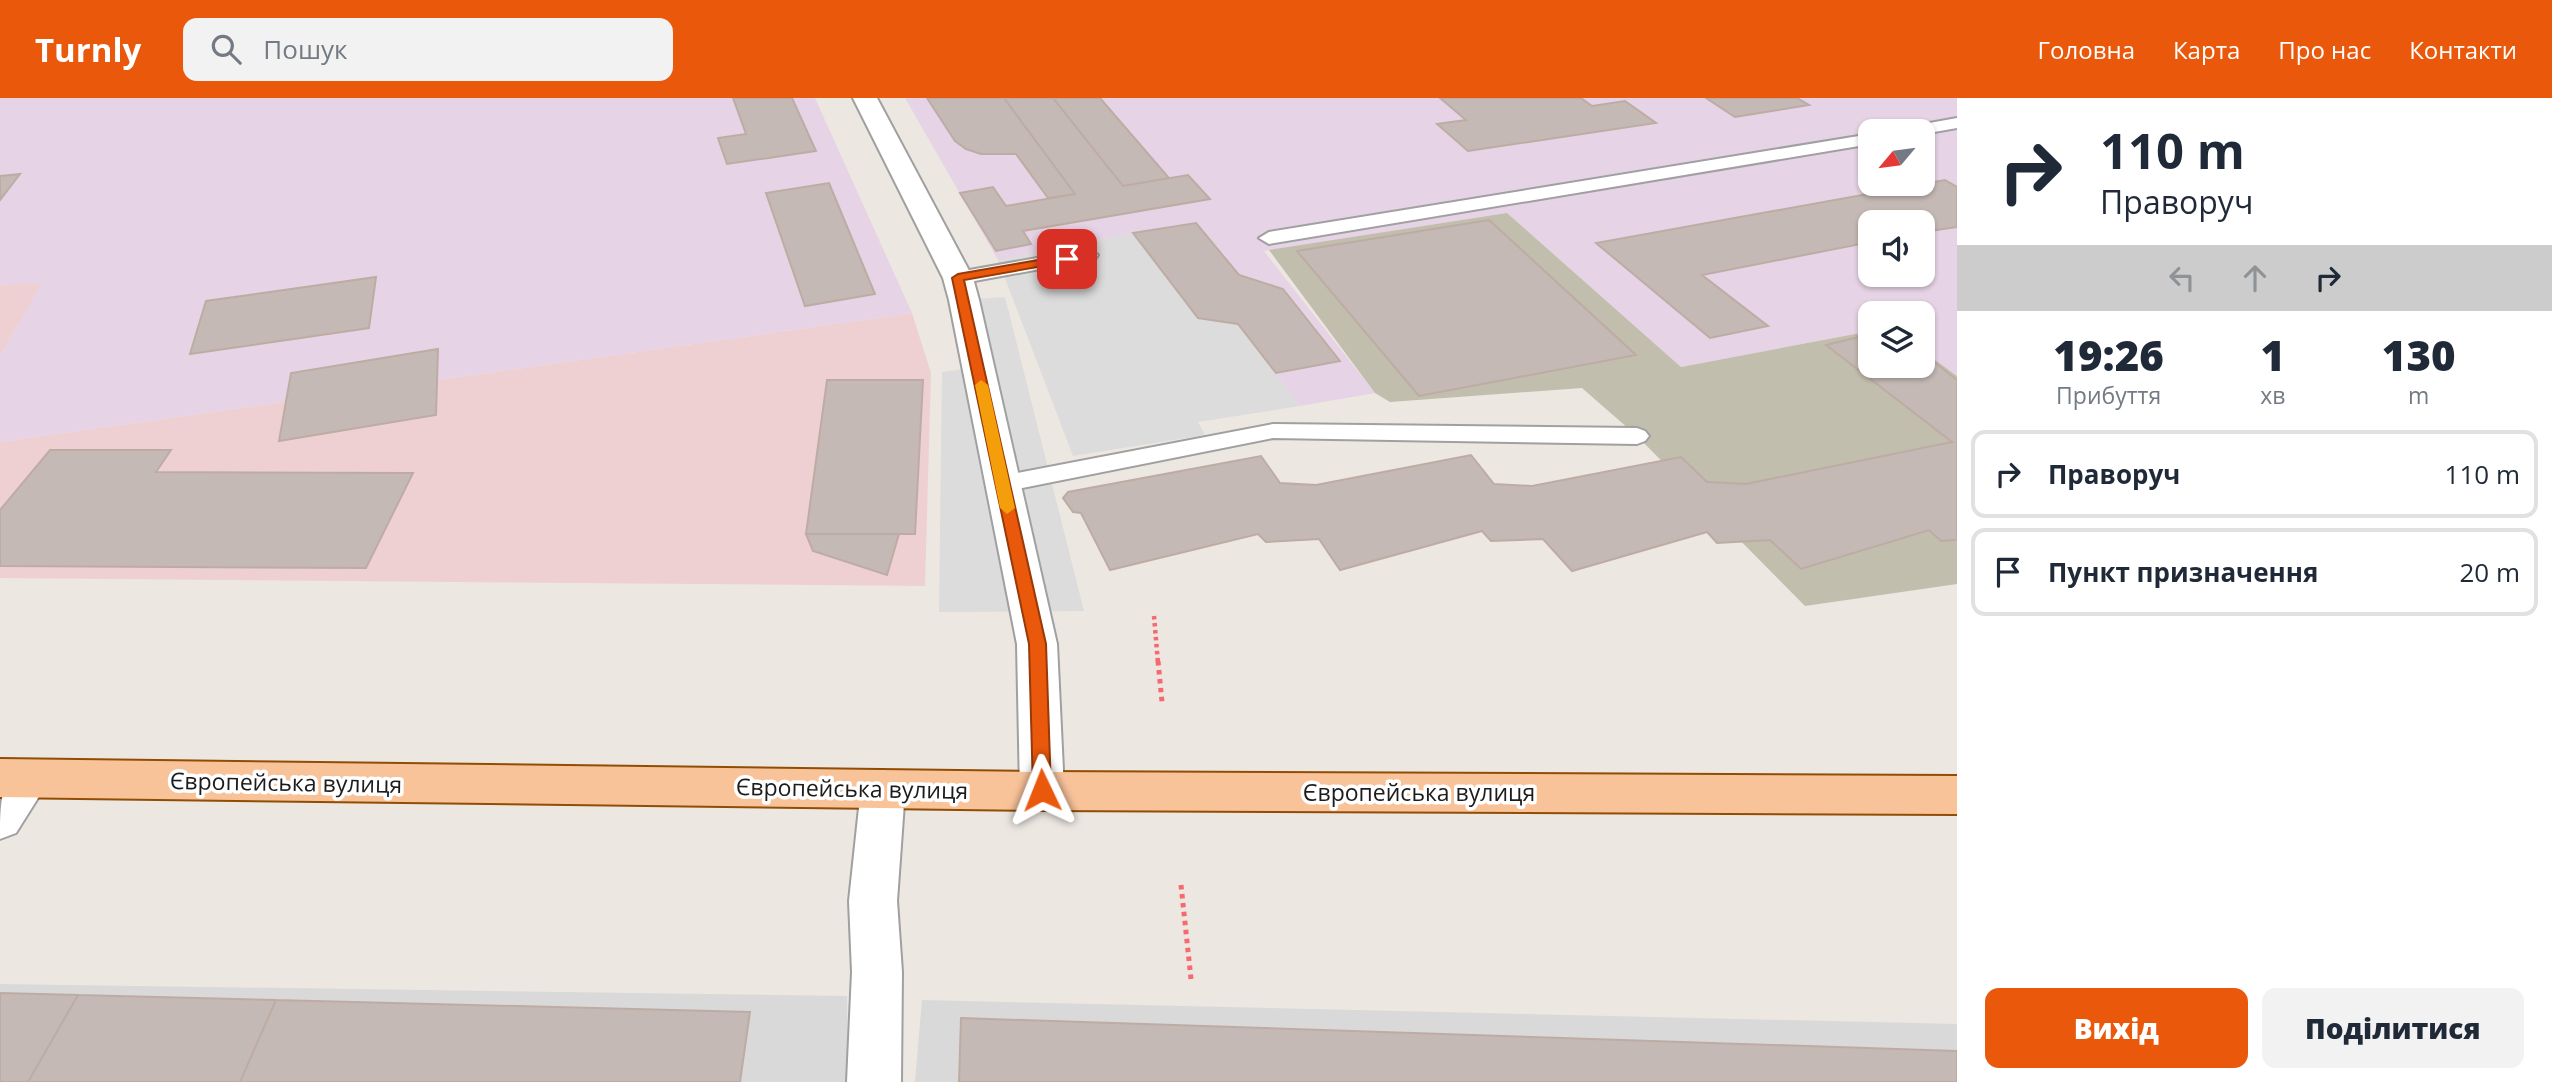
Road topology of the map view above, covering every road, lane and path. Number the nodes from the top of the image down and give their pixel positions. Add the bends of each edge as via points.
1 (866, 98) edge
2 (1957, 123) edge
3 (1936, 127) edge
4 (1858, 141) edge
5 (1269, 238) dead end
6 (1088, 255) dead end
7 (958, 278) junction
8 (1637, 436) dead end
9 (1002, 484) junction
10 (1154, 615) dead end
11 (1162, 702) dead end
12 (14, 778) edge
13 (883, 789) junction
14 (1042, 790) junction
15 (1957, 795) edge
16 (0, 819) edge
17 (1181, 884) dead end
18 (1191, 979) dead end
19 (874, 1082) edge

1 - 7 street
2 - 3 lane
4 - 5 lane
6 - 7 lane
7 - 9 street
8 - 9 lane via 1273,430
9 - 14 street via 1037,644
10 - 11 path
12 - 13 main road, Європейська вулиця
12 - 16 street
13 - 14 main road, Європейська вулиця
13 - 19 street via 873,901 877,972
14 - 15 main road, Європейська вулиця
17 - 18 path

